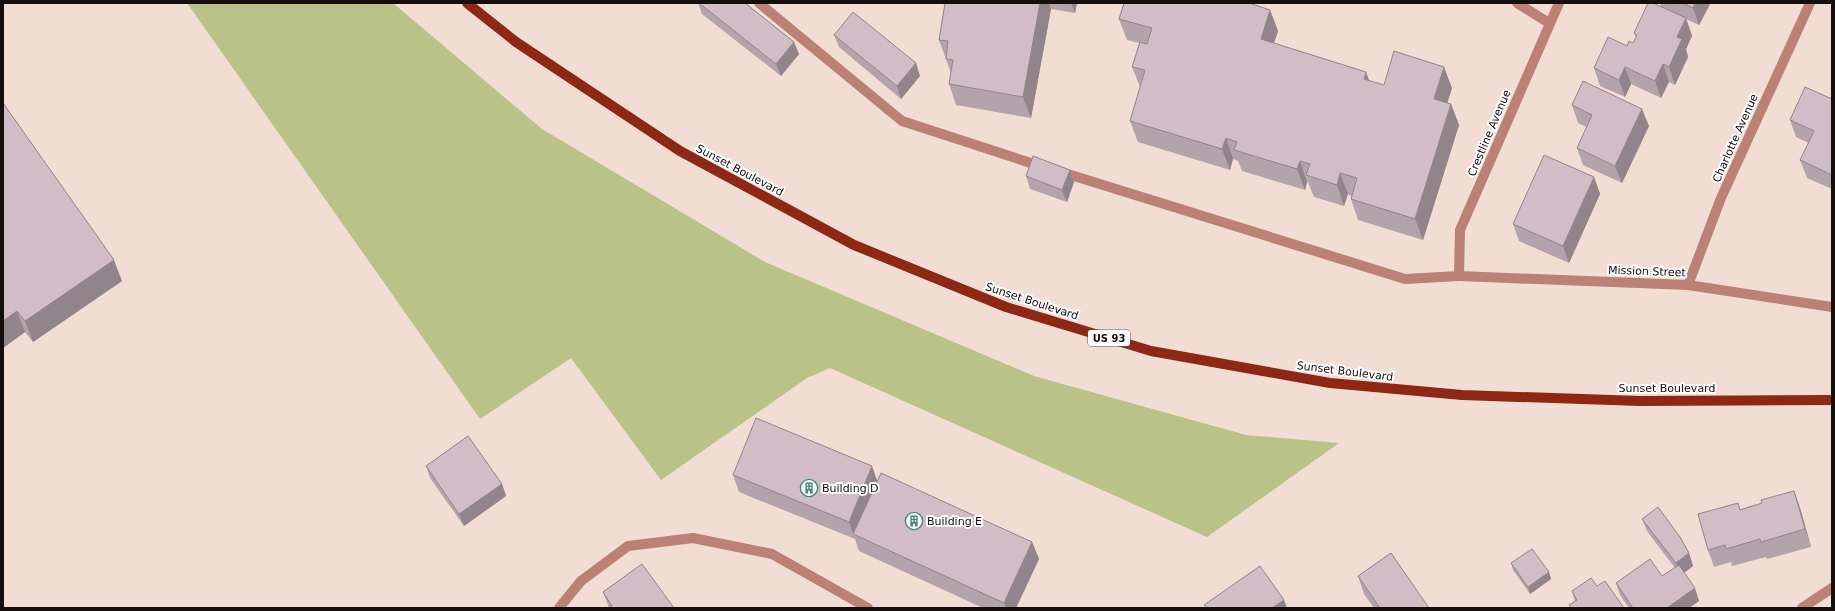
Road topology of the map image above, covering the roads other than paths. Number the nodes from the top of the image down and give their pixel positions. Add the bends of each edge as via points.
1 (467, 3) edge
2 (759, 3) edge
3 (1517, 3) edge
4 (1559, 3) edge
5 (1810, 3) edge
6 (1549, 23) junction
7 (1459, 276) junction
8 (1688, 285) junction
9 (1832, 307) edge
10 (1832, 400) edge
11 (1832, 588) edge
12 (559, 608) edge
13 (868, 608) edge
14 (1802, 608) edge

1 - 10 main road, Sunset Boulevard / US 93 via 516,42 680,151 854,245 1006,307 1151,351 1330,383 1462,395 1640,400
2 - 7 street, Mission Street via 902,121 1405,279
3 - 6 street
4 - 6 street, Crestline Avenue
5 - 8 street, Charlotte Avenue via 1721,198
6 - 7 street, Crestline Avenue via 1460,230
7 - 8 street, Mission Street
8 - 9 street, Mission Street
11 - 14 street
12 - 13 street via 581,581 628,546 692,538 772,554

